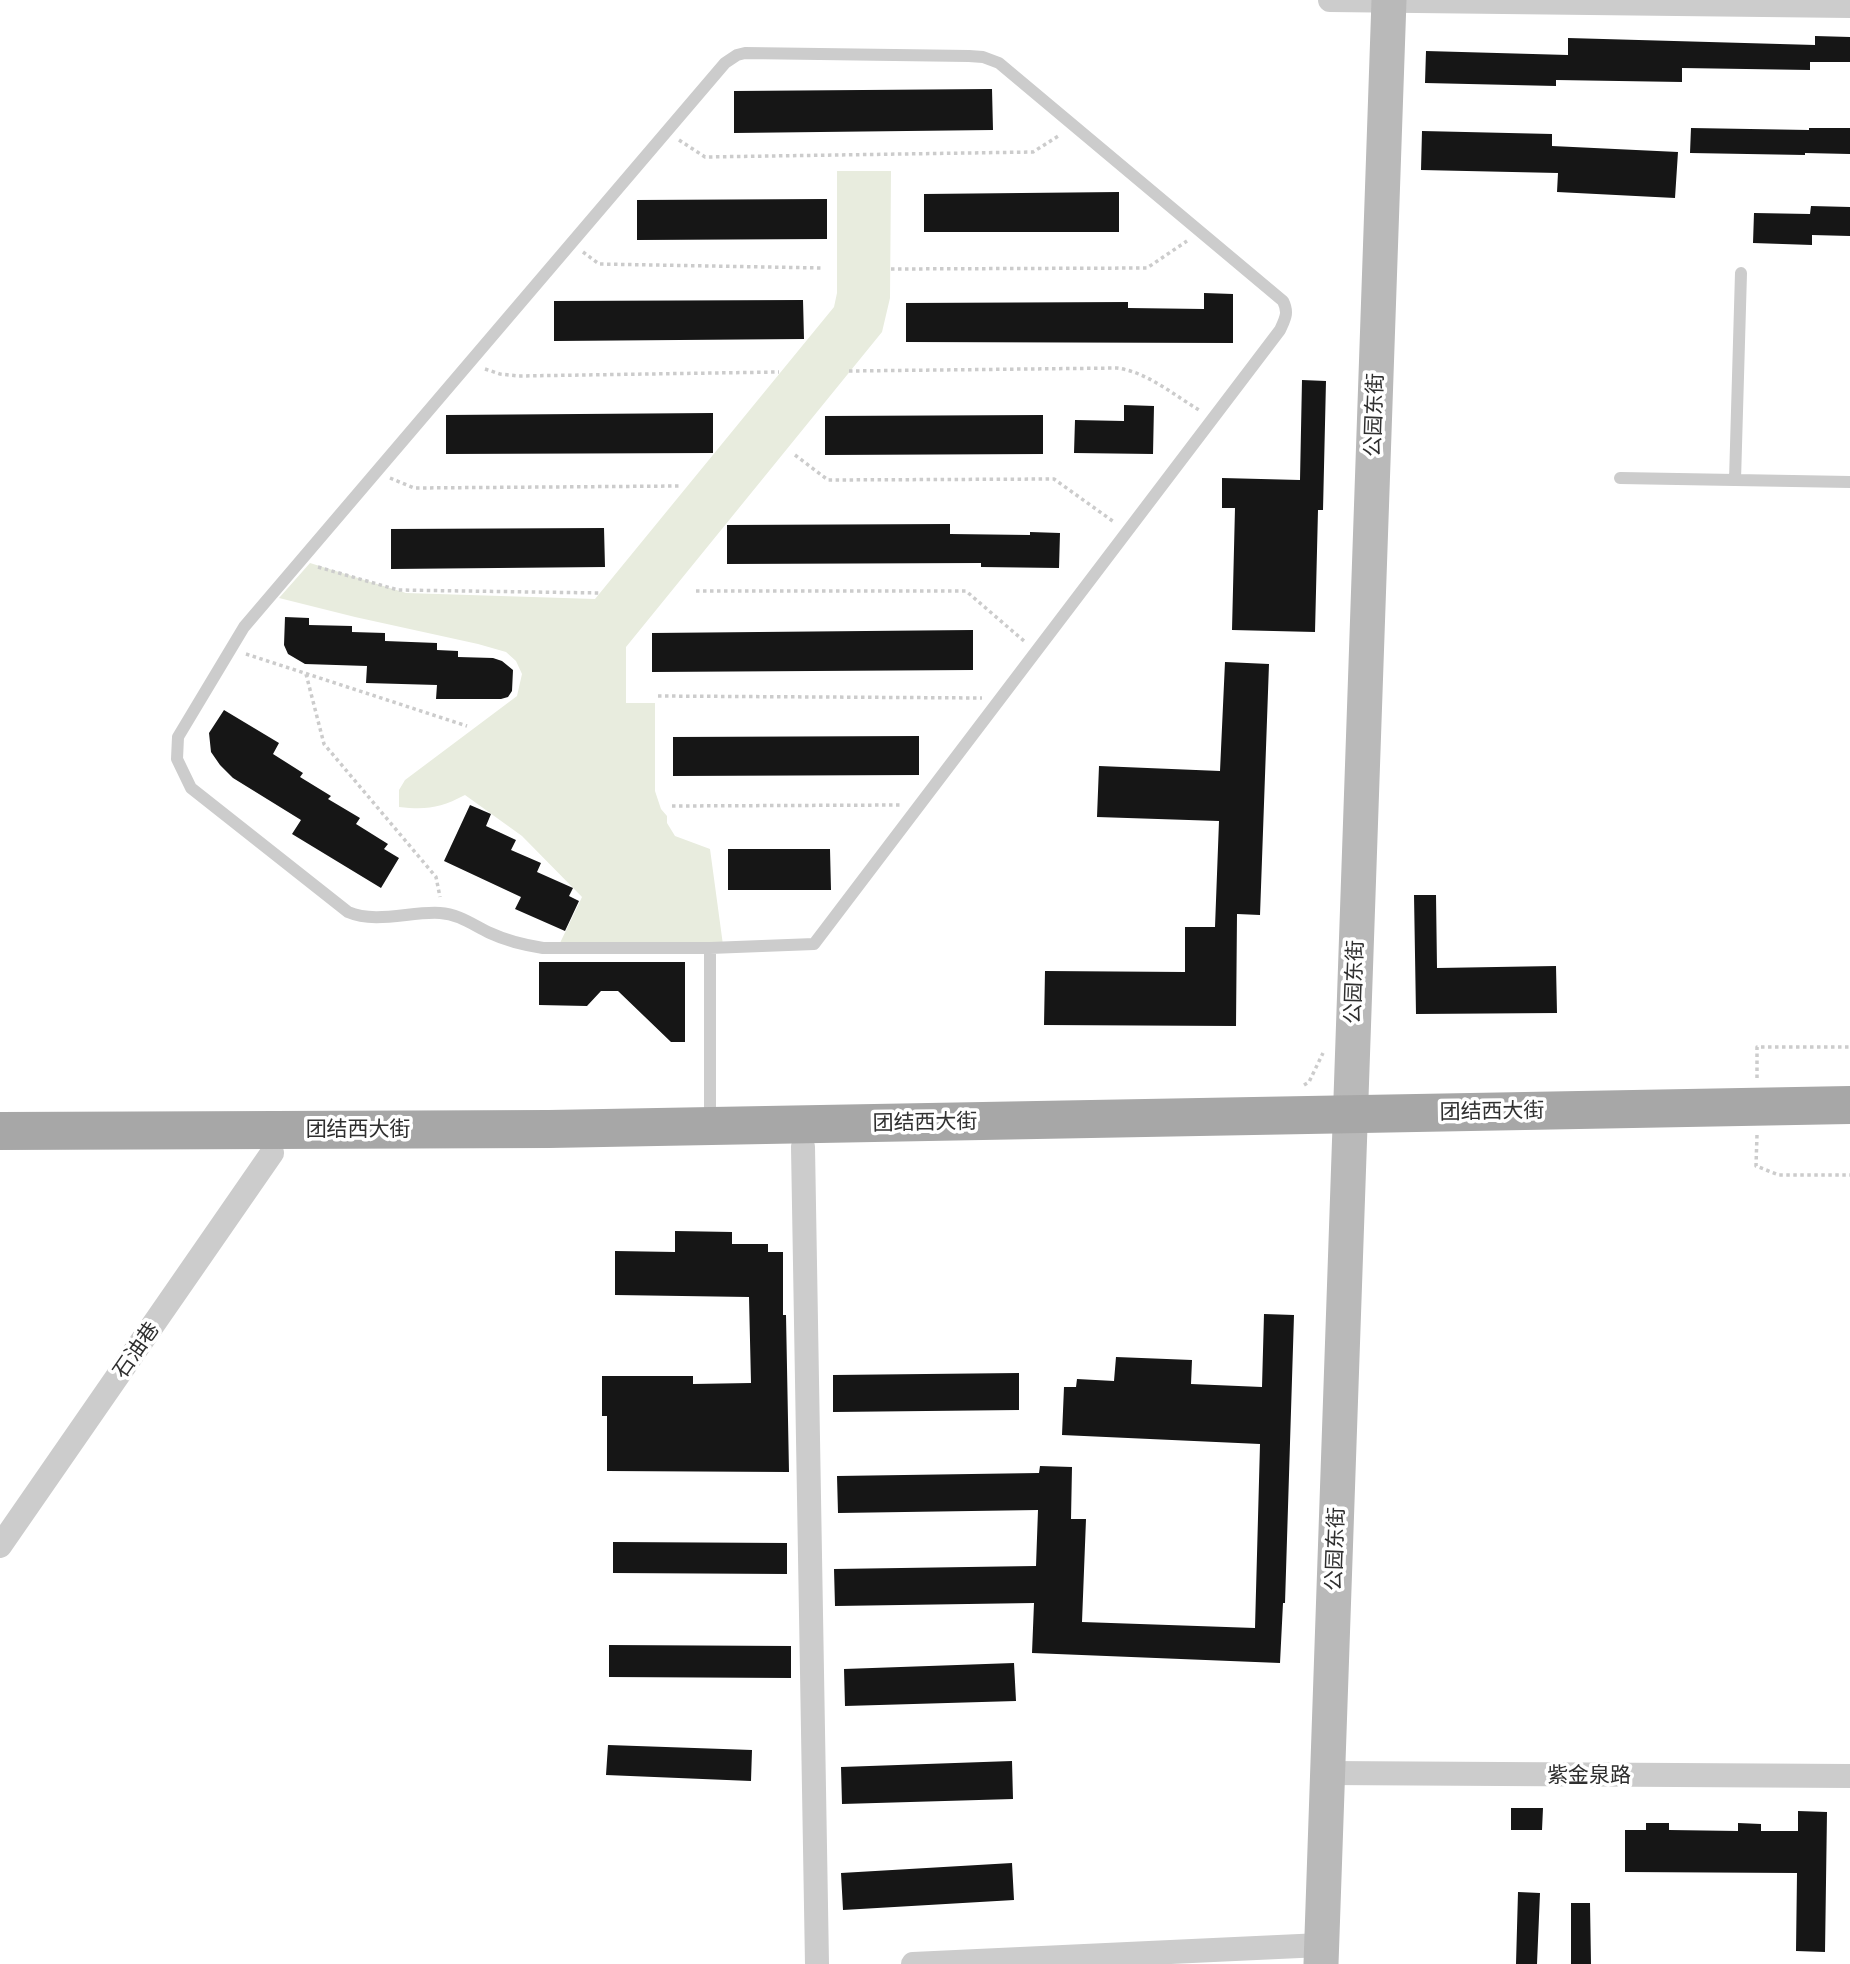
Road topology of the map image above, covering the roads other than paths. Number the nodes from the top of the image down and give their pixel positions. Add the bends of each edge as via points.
1 (1329, 0) edge
2 (1389, 0) edge
3 (1850, 6) edge
4 (1741, 273) dead end
5 (1620, 478) dead end
6 (1735, 480) junction
7 (1850, 482) edge
8 (710, 948) junction
9 (1850, 1105) edge
10 (1757, 1118) junction
11 (1349, 1125) junction
12 (710, 1126) junction
13 (1850, 1128) edge
14 (0, 1131) edge
15 (803, 1147) junction
16 (272, 1153) junction
17 (0, 1154) edge
18 (0, 1546) edge
19 (1327, 1773) junction
20 (1850, 1776) edge
21 (1321, 1954) edge
22 (817, 1964) edge
23 (913, 1964) edge

1 - 2 street
2 - 3 street
2 - 11 street, 公园东街
4 - 6 lane
5 - 6 lane
6 - 7 lane
8 - 8 lane via 543,948 519,944 443,913 368,917 348,912 191,788 177,759 177,737 244,627 725,63 745,53 984,57 999,63 1283,302 1287,317 814,944
8 - 12 lane
9 - 10 main road, 团结西大街
10 - 11 main road, 团结西大街
10 - 13 main road, 团结西大街
11 - 12 main road, 团结西大街
11 - 15 main road, 团结西大街
11 - 19 street, 公园东街
12 - 14 main road, 团结西大街
15 - 16 main road, 团结西大街
15 - 22 street
16 - 17 main road, 团结西大街
16 - 18 street, 石油巷
19 - 20 street, 紫金泉路
19 - 21 street, 公园东街
21 - 23 street

